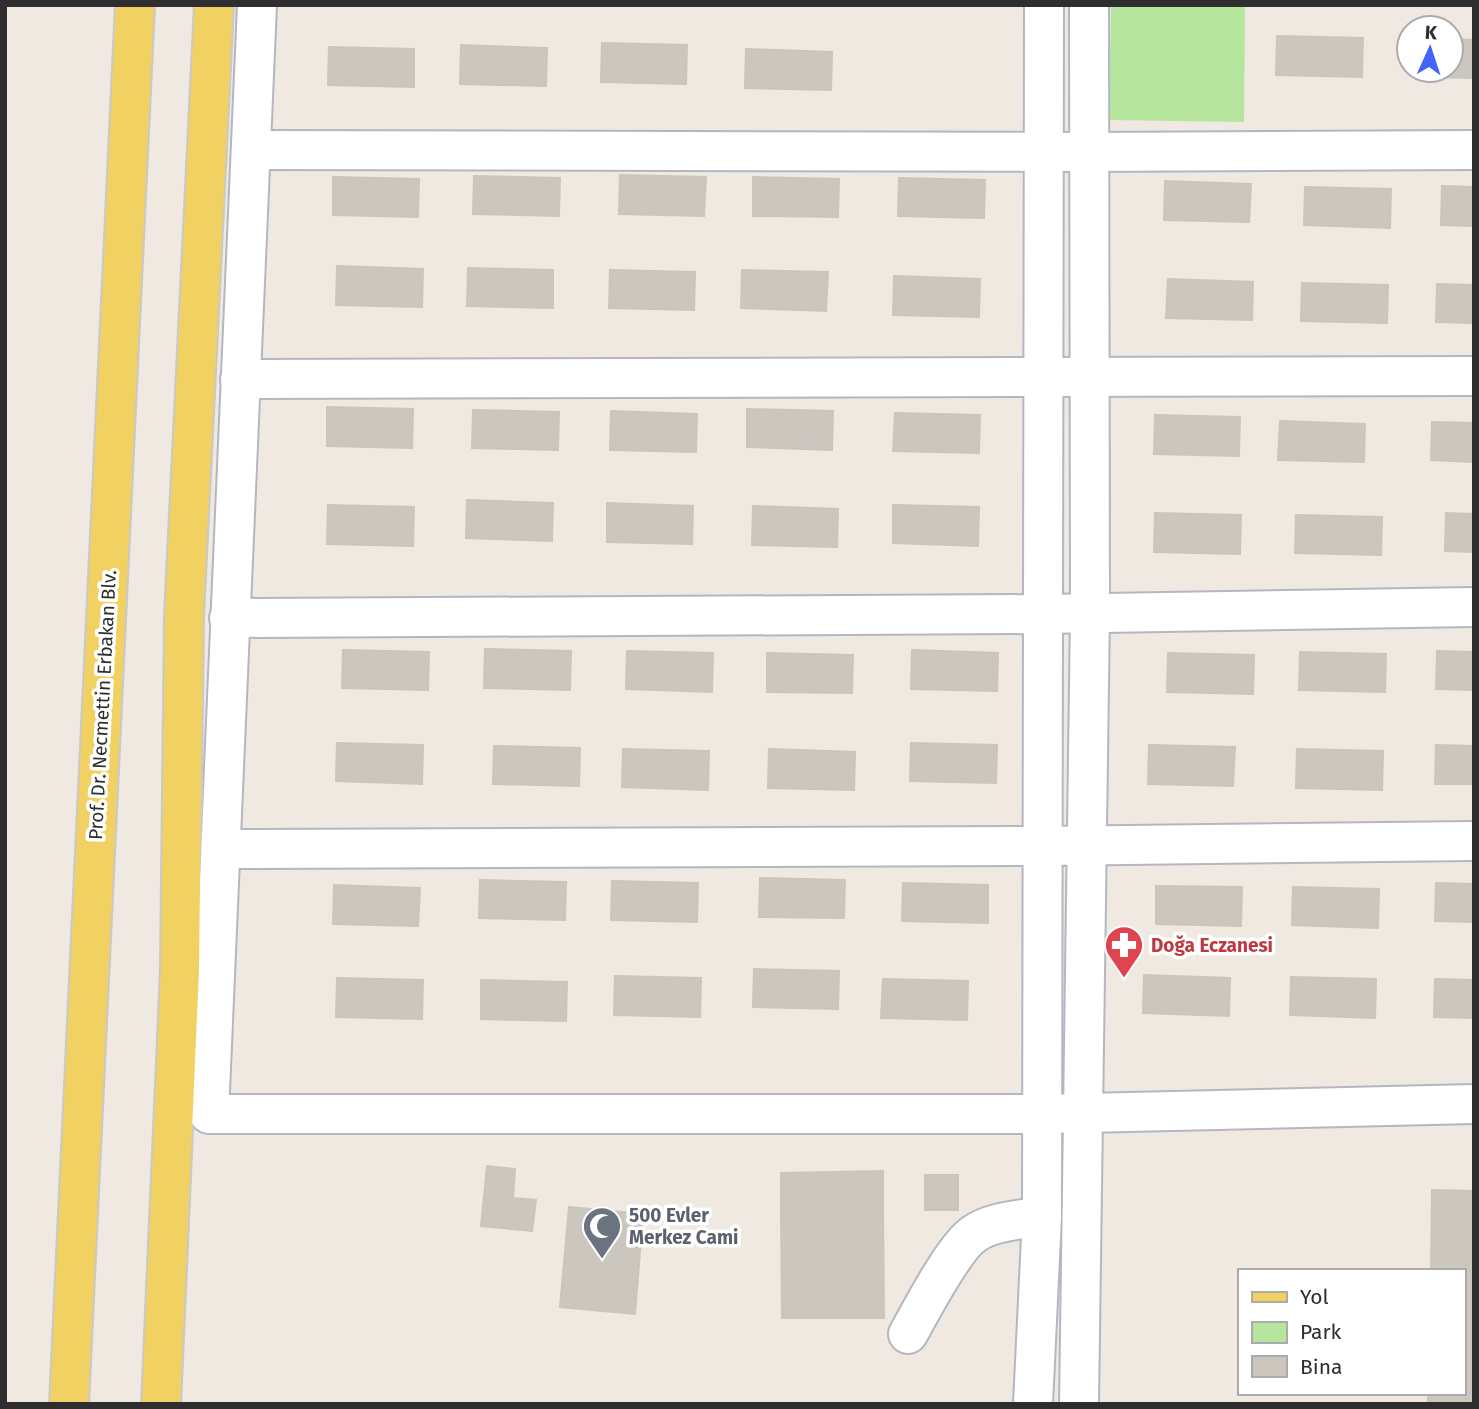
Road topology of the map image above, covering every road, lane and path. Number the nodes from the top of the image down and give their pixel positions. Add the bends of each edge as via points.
1 (135, 5) edge
2 (214, 5) edge
3 (257, 5) edge
4 (1044, 5) edge
5 (1088, 5) edge
6 (251, 150) junction
7 (1474, 150) edge
8 (1044, 152) junction
9 (1090, 152) junction
10 (1474, 376) edge
11 (1042, 377) junction
12 (240, 379) junction
13 (1088, 379) junction
14 (1474, 607) edge
15 (1090, 613) junction
16 (1042, 614) junction
17 (229, 618) junction
18 (1474, 841) edge
19 (1086, 844) junction
20 (1043, 846) junction
21 (222, 849) junction
22 (1474, 1104) edge
23 (1083, 1112) junction
24 (1041, 1114) junction
25 (1042, 1216) junction
26 (908, 1334) dead end
27 (69, 1404) edge
28 (161, 1404) edge
29 (1033, 1404) edge
30 (1079, 1404) edge

1 - 27 main road, Prof. Dr. Necmettin Erbakan Blv.
2 - 28 main road via 184,616 180,970
3 - 6 street
4 - 8 street
5 - 9 street
6 - 8 street
6 - 12 street
7 - 9 street
8 - 9 street
8 - 11 street
9 - 13 street
10 - 13 street
11 - 12 street
11 - 13 street
11 - 16 street
12 - 17 street
13 - 15 street
14 - 15 street
15 - 16 street
15 - 19 street
16 - 17 street
16 - 20 street
17 - 21 street
18 - 19 street
19 - 20 street
19 - 23 street
20 - 21 street
20 - 24 street
21 - 24 street via 209,1114
22 - 23 street
23 - 24 street
23 - 30 street
24 - 25 street
25 - 26 street via 973,1234 936,1283
25 - 29 street

